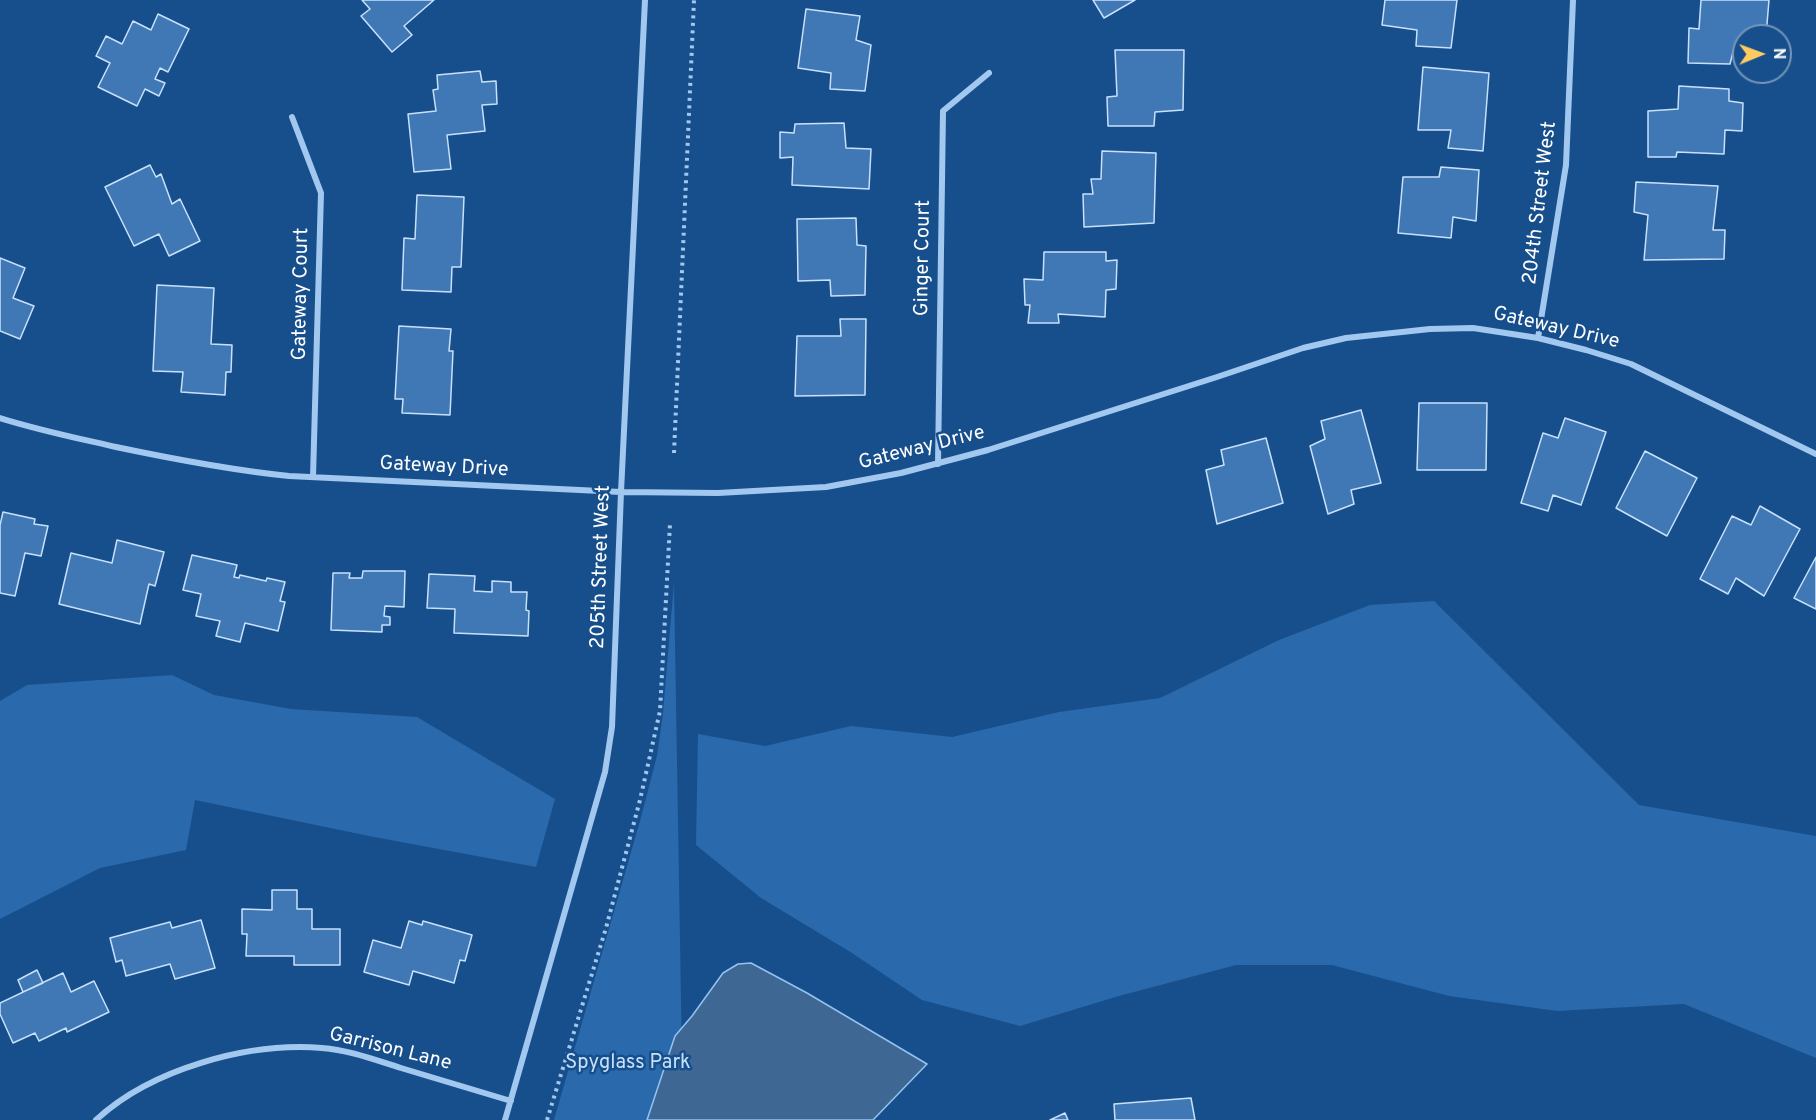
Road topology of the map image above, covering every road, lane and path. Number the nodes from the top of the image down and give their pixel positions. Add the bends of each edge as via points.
1 (645, 0) edge
2 (694, 0) edge
3 (1573, 0) edge
4 (988, 73) dead end
5 (292, 117) dead end
6 (1538, 338) junction
7 (0, 418) edge
8 (674, 453) dead end
9 (1816, 454) edge
10 (938, 464) junction
11 (313, 477) junction
12 (621, 492) junction
13 (670, 524) dead end
14 (511, 1101) junction
15 (96, 1120) edge
16 (505, 1120) edge
17 (547, 1120) edge

1 - 12 street, 205th Street West
2 - 8 path
3 - 6 street, 204th Street West via 1566,165
4 - 10 street, Ginger Court via 943,111
5 - 11 street, Gateway Court via 321,193
6 - 9 street, Gateway Drive via 1631,364
6 - 10 street, Gateway Drive via 1473,328 1420,329 1346,338 1302,348
7 - 11 street, Gateway Drive via 208,466
10 - 12 street, Gateway Drive via 826,487 718,493
11 - 12 street, Gateway Drive
12 - 14 street, 205th Street West via 612,727 606,772
13 - 17 path via 660,711 606,928
14 - 15 street, Garrison Lane via 358,1055 322,1048 285,1049 211,1059 162,1077 133,1091
14 - 16 street, 205th Street West

